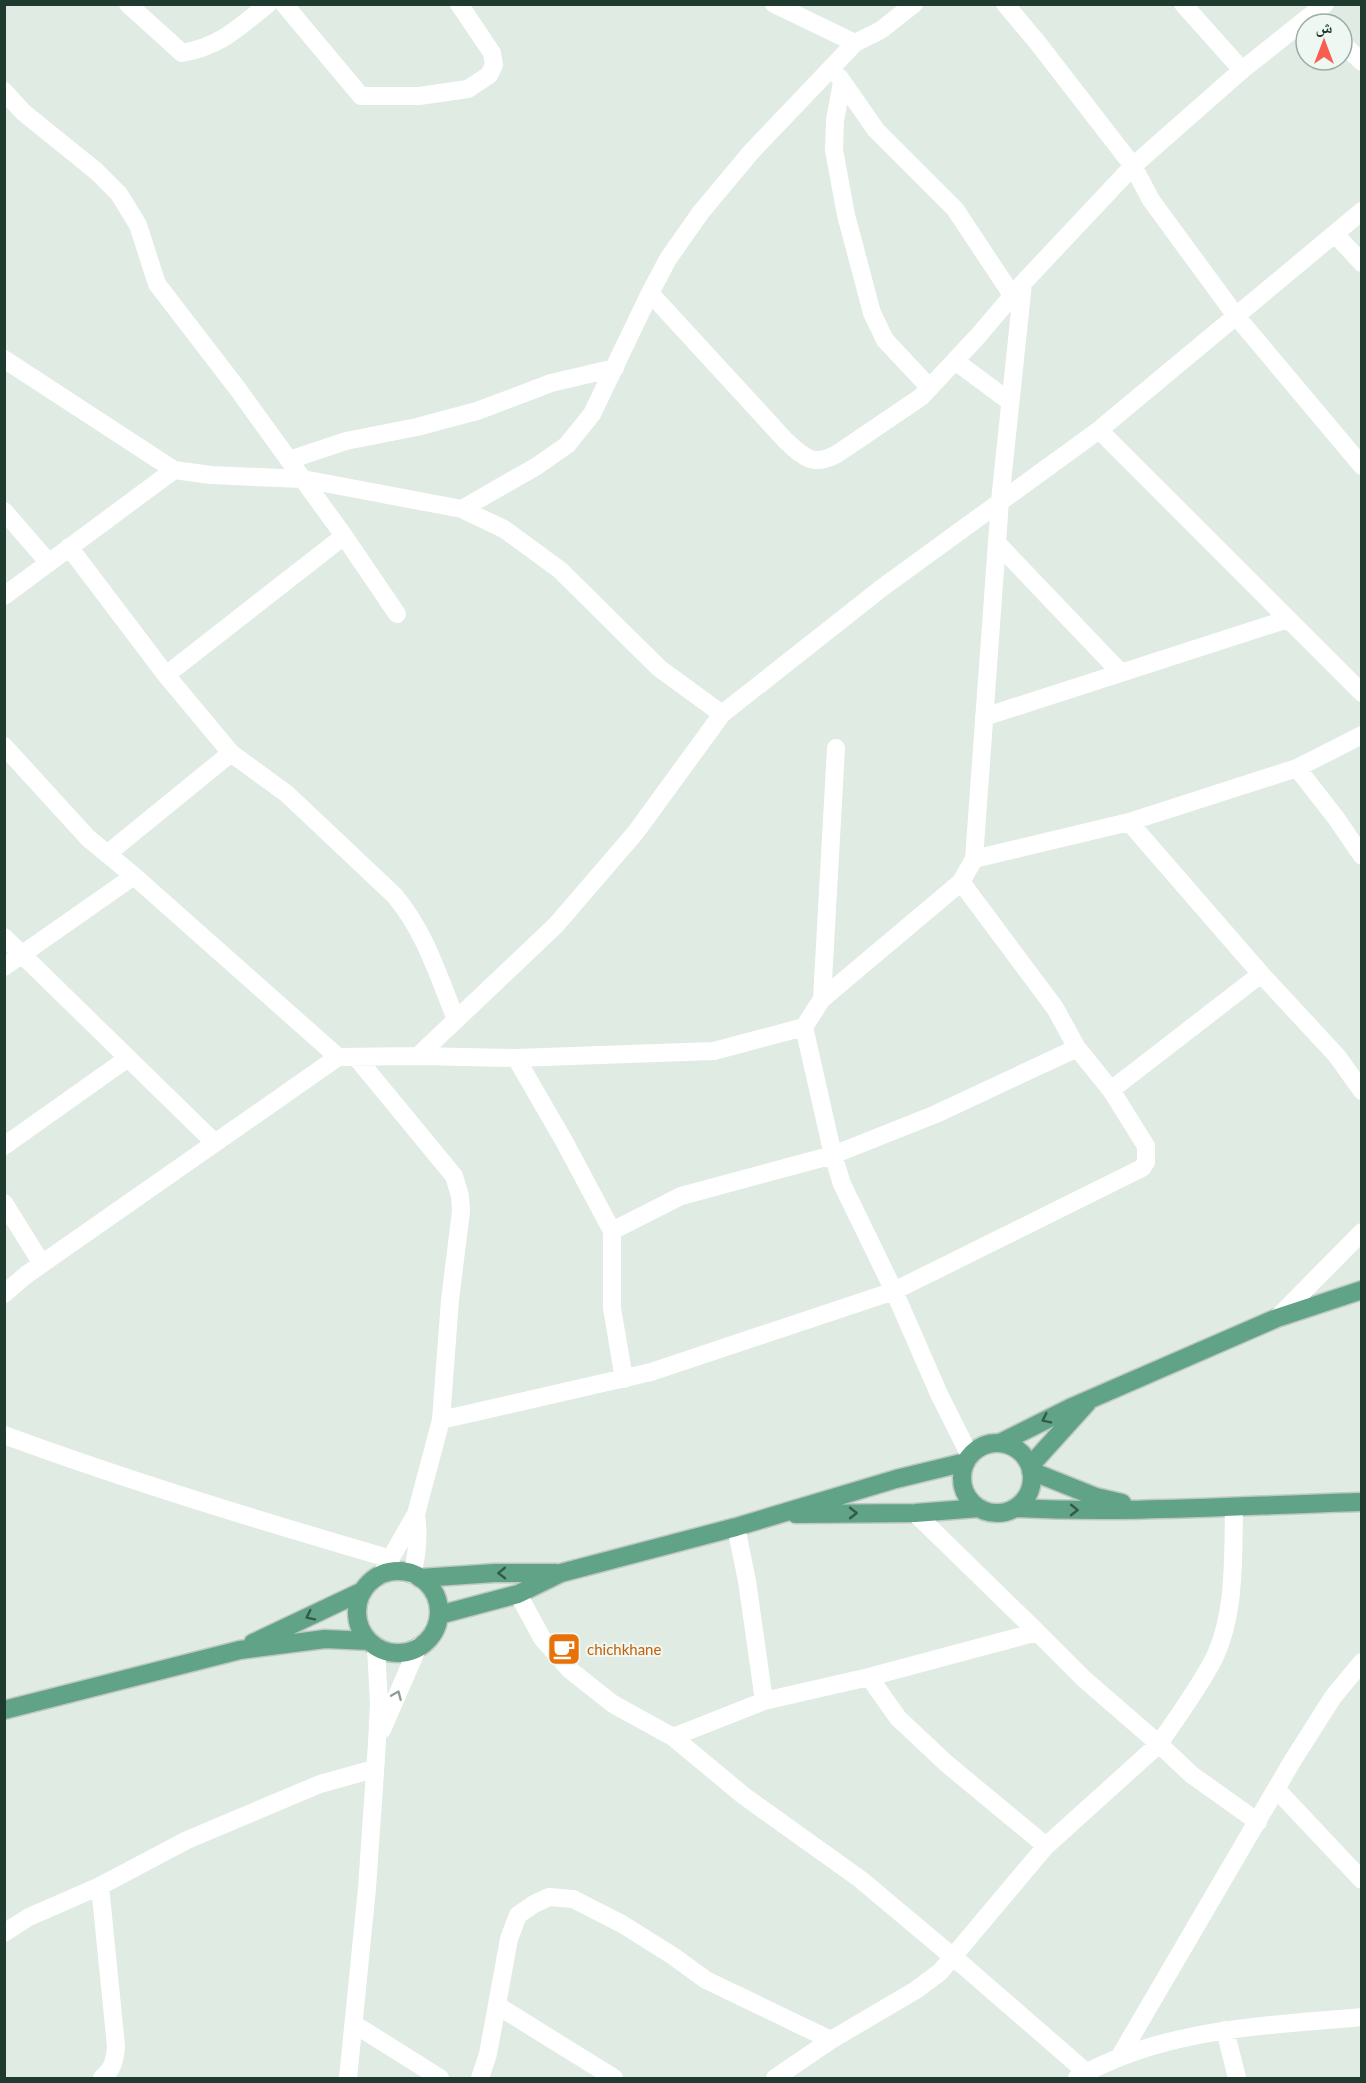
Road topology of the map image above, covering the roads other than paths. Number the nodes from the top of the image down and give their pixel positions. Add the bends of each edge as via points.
1 (128, 4) edge
2 (268, 4) edge
3 (284, 4) edge
4 (459, 4) edge
5 (774, 4) edge
6 (914, 4) edge
7 (1005, 4) edge
8 (1183, 4) edge
9 (1294, 33) edge
10 (855, 43) junction
11 (1242, 70) junction
12 (837, 75) junction
13 (4, 91) edge
14 (1133, 166) junction
15 (1362, 211) edge
16 (1335, 234) junction
17 (1362, 263) edge
18 (1017, 289) junction
19 (650, 293) junction
20 (1236, 316) junction
21 (4, 358) edge
22 (955, 361) junction
23 (615, 368) junction
24 (930, 388) junction
25 (1009, 401) junction
26 (1100, 430) junction
27 (289, 460) junction
28 (1362, 466) edge
29 (174, 470) junction
30 (303, 479) junction
31 (1000, 501) junction
32 (462, 509) junction
33 (4, 511) edge
34 (344, 536) junction
35 (997, 543) junction
36 (69, 548) junction
37 (49, 563) junction
38 (4, 596) edge
39 (397, 614) dead end
40 (1288, 619) junction
41 (1120, 673) junction
42 (166, 675) junction
43 (1362, 693) edge
44 (722, 714) junction
45 (984, 717) junction
46 (1362, 735) edge
47 (4, 746) edge
48 (836, 748) dead end
49 (231, 753) junction
50 (1297, 768) junction
51 (1129, 822) junction
52 (107, 854) junction
53 (1362, 856) edge
54 (974, 860) junction
55 (134, 876) junction
56 (961, 882) junction
57 (4, 937) edge
58 (22, 954) junction
59 (4, 967) edge
60 (1261, 974) junction
61 (822, 999) junction
62 (456, 1019) junction
63 (804, 1027) junction
64 (1077, 1047) junction
65 (418, 1056) junction
66 (347, 1057) junction
67 (128, 1058) junction
68 (516, 1058) junction
69 (1111, 1090) junction
70 (1362, 1091) edge
71 (215, 1143) junction
72 (4, 1146) edge
73 (833, 1155) junction
74 (4, 1203) edge
75 (612, 1231) junction
76 (1362, 1232) edge
77 (42, 1264) junction
78 (1362, 1290) edge
79 (894, 1291) junction
80 (4, 1294) edge
81 (1277, 1318) junction
82 (624, 1379) junction
83 (1093, 1397) junction
84 (441, 1420) junction
85 (4, 1435) edge
86 (1000, 1443) junction
87 (968, 1459) junction
88 (1030, 1468) junction
89 (1362, 1502) edge
90 (1234, 1507) junction
91 (979, 1508) junction
92 (1016, 1508) junction
93 (1150, 1510) junction
94 (915, 1513) junction
95 (416, 1514) junction
96 (774, 1514) junction
97 (736, 1527) junction
98 (391, 1559) junction
99 (561, 1573) junction
100 (381, 1575) junction
101 (416, 1576) junction
102 (363, 1591) junction
103 (518, 1594) junction
104 (439, 1615) junction
105 (1037, 1632) junction
106 (372, 1644) junction
107 (418, 1647) junction
108 (240, 1650) junction
109 (1362, 1662) edge
110 (869, 1677) junction
111 (764, 1701) junction
112 (4, 1710) edge
113 (673, 1737) junction
114 (377, 1743) junction
115 (1159, 1744) junction
116 (374, 1769) junction
117 (1277, 1790) junction
118 (1258, 1822) junction
119 (1046, 1846) junction
120 (1362, 1880) edge
121 (100, 1886) junction
122 (4, 1933) edge
123 (953, 1957) junction
124 (498, 2006) junction
125 (1362, 2017) edge
126 (354, 2024) junction
127 (1225, 2030) junction
128 (831, 2040) junction
129 (1120, 2056) junction
130 (1081, 2075) edge
131 (102, 2079) edge
132 (348, 2079) edge
133 (440, 2079) edge
134 (480, 2079) edge
135 (614, 2079) edge
136 (775, 2079) edge
137 (1237, 2079) edge

1 - 2 street via 182,53 221,41
3 - 4 street via 361,96 419,96 468,90 489,75 494,65 492,53
5 - 10 street
6 - 10 street via 881,30
7 - 14 street
8 - 11 street
9 - 11 street
10 - 12 street
11 - 14 street
12 - 18 street via 876,129 956,209
12 - 19 street via 765,136 701,212
12 - 24 street via 834,150 846,215 872,313 885,340
13 - 27 street via 119,194 142,233 157,284
14 - 18 street
14 - 20 street via 1151,200
15 - 16 street
16 - 17 street
16 - 20 street
18 - 22 street
18 - 25 street
19 - 23 street
19 - 24 street via 804,457 825,460
20 - 26 street
20 - 28 street
21 - 29 street
22 - 24 street
22 - 25 street
23 - 27 street via 551,383 477,411 346,441
23 - 32 street via 592,414 567,445
25 - 31 street
26 - 31 street
26 - 40 street
27 - 30 street
29 - 30 street
29 - 36 street
30 - 32 street
30 - 34 street
31 - 35 street
31 - 44 street
32 - 44 street via 504,529 560,570 658,668
33 - 37 street
34 - 39 street
34 - 42 street
35 - 41 street
35 - 45 street
36 - 37 street
36 - 42 street
37 - 38 street
40 - 41 street
40 - 43 street
41 - 45 street
42 - 49 street
44 - 62 street via 636,832 556,925
45 - 54 street
46 - 50 street
47 - 52 street
48 - 61 street
49 - 52 street
49 - 62 street via 287,794 406,909 423,936
50 - 51 street
50 - 53 street
51 - 54 street
51 - 60 street
52 - 55 street
54 - 56 street
55 - 58 street
55 - 66 street
56 - 61 street
56 - 64 street via 1055,1008
57 - 58 street
58 - 59 street
58 - 67 street
60 - 69 street
60 - 70 street via 1337,1056
61 - 63 street
62 - 65 street
63 - 68 street via 714,1051
63 - 73 street
64 - 69 street
64 - 73 street via 936,1114
65 - 66 street
65 - 68 street
66 - 71 street
66 - 84 street via 454,1176 460,1196
67 - 71 street
67 - 72 street
68 - 75 street
69 - 79 street via 1146,1146 1142,1168
71 - 77 street
73 - 75 street via 681,1196
73 - 79 street via 842,1184
74 - 77 street
75 - 82 street via 612,1308
76 - 81 street
77 - 80 street
78 - 81 main road
79 - 82 street
79 - 87 street
81 - 83 main road
82 - 84 street
83 -> 86 main road
83 - 88 main road
84 - 95 street
85 - 98 street via 109,1473
86 - 87 main road via 981,1446
86 - 88 main road via 1020,1452
87 - 91 main road via 962,1472 963,1486 968,1499
87 - 96 main road
88 - 92 main road via 1029,1493
88 - 93 main road via 1096,1497
89 - 90 main road
90 - 93 main road
90 - 115 street via 1227,1621 1211,1665
91 - 92 main road via 997,1513
91 - 94 main road
92 -> 93 main road
96 -> 94 main road
94 - 105 street
95 - 98 street
95 - 101 street
96 - 97 main road
97 - 99 main road
97 - 111 street
98 - 100 street
99 -> 101 main road
99 - 103 main road
100 - 101 main road via 392,1571
100 - 102 main road
101 - 104 main road via 434,1593
102 - 106 main road via 358,1601 358,1622
102 -> 108 main road
103 - 104 main road
103 - 113 street via 542,1638 570,1670 613,1704
104 - 107 main road via 433,1632
105 - 110 street
105 - 115 street
106 - 107 main road via 396,1653
106 - 108 main road via 325,1639
106 - 114 street via 379,1704
114 -> 107 street
108 - 112 main road
109 - 117 street via 1333,1697
110 - 111 street
110 - 119 street via 898,1718
111 - 113 street
113 - 123 street via 744,1796 860,1880
114 - 116 street
115 - 118 street via 1192,1775
115 - 119 street
116 - 121 street via 320,1784 259,1808
116 - 126 street
117 - 118 street
117 - 120 street
118 - 129 street
119 - 123 street
121 - 122 street via 29,1917
121 - 131 street via 116,2046 111,2070
123 - 128 street via 916,1990
123 - 130 street
124 - 128 street via 509,1939 518,1915 549,1897 573,1899 630,1929 706,1980
124 - 134 street
124 - 135 street
125 - 127 street
126 - 132 street
126 - 133 street
127 - 129 street
127 - 137 street
128 - 136 street
129 - 130 street

